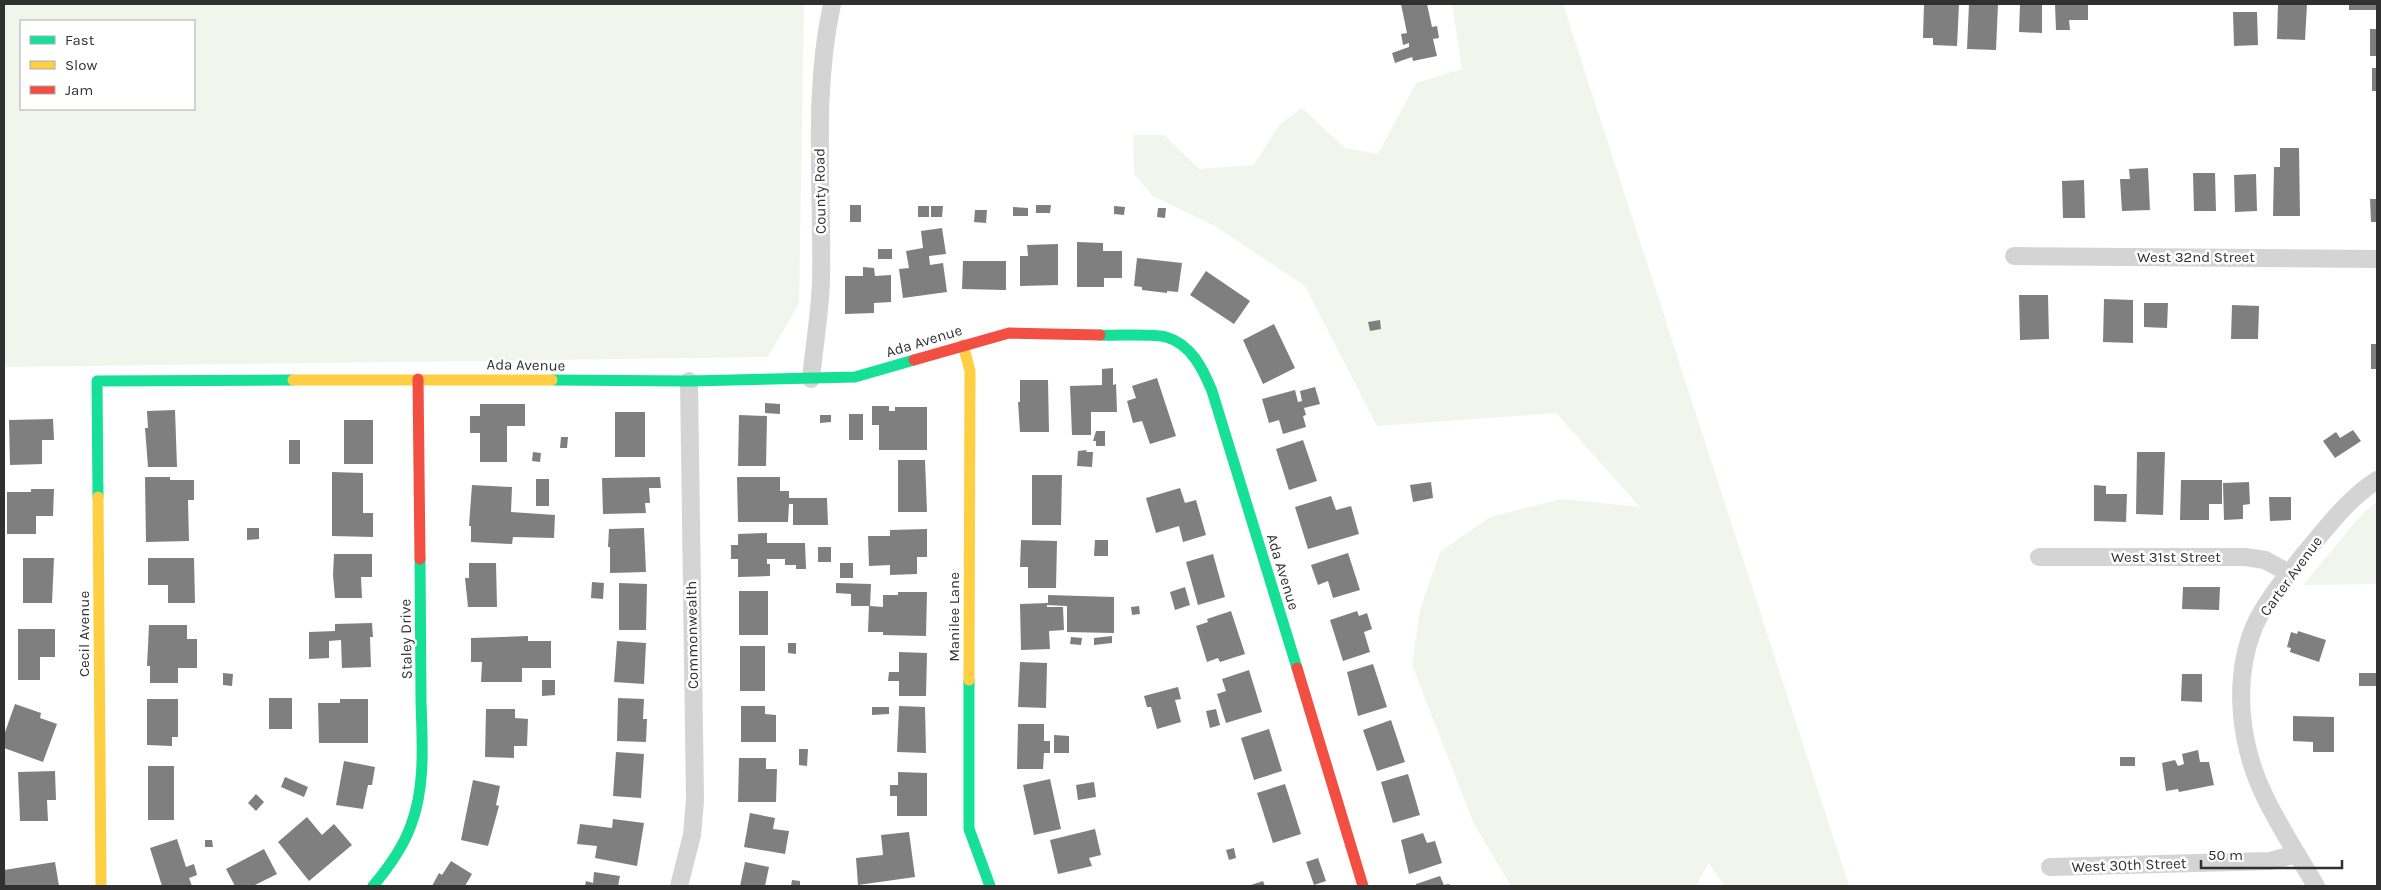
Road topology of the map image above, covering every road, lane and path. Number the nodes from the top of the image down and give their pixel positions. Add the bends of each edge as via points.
1 (832, 4) edge
2 (2014, 256) dead end
3 (2377, 259) edge
4 (963, 345) junction
5 (418, 378) junction
6 (811, 379) junction
7 (97, 381) joint
8 (689, 381) junction
9 (2377, 480) edge
10 (2039, 558) dead end
11 (2290, 573) junction
12 (2298, 854) junction
13 (2050, 867) dead end
14 (101, 886) edge
15 (373, 886) edge
16 (679, 886) edge
17 (990, 886) edge
18 (1363, 886) edge
19 (2316, 886) edge

1 - 6 street, County Road via 821,76 821,286
2 - 3 street, West 32nd Street
4 - 6 street, Ada Avenue via 855,377
4 - 17 street, Manilee Lane via 970,371 969,829
4 - 18 street, Ada Avenue via 1009,333 1166,337 1201,361
5 - 7 street, Ada Avenue
5 - 8 street, Ada Avenue
5 - 15 street, Staley Drive via 422,750 419,799 411,831 392,865
6 - 8 street, Ada Avenue
7 - 14 street, Cecil Avenue
8 - 16 street, Commonwealth via 695,800 692,836
9 - 11 street, Carter Avenue via 2346,504
10 - 11 street, West 31st Street via 2245,557 2265,560
11 - 12 street, Carter Avenue via 2254,627 2245,657 2241,703 2244,733 2258,782
12 - 13 street, West 30th Street via 2270,861
12 - 19 street, Carter Avenue

